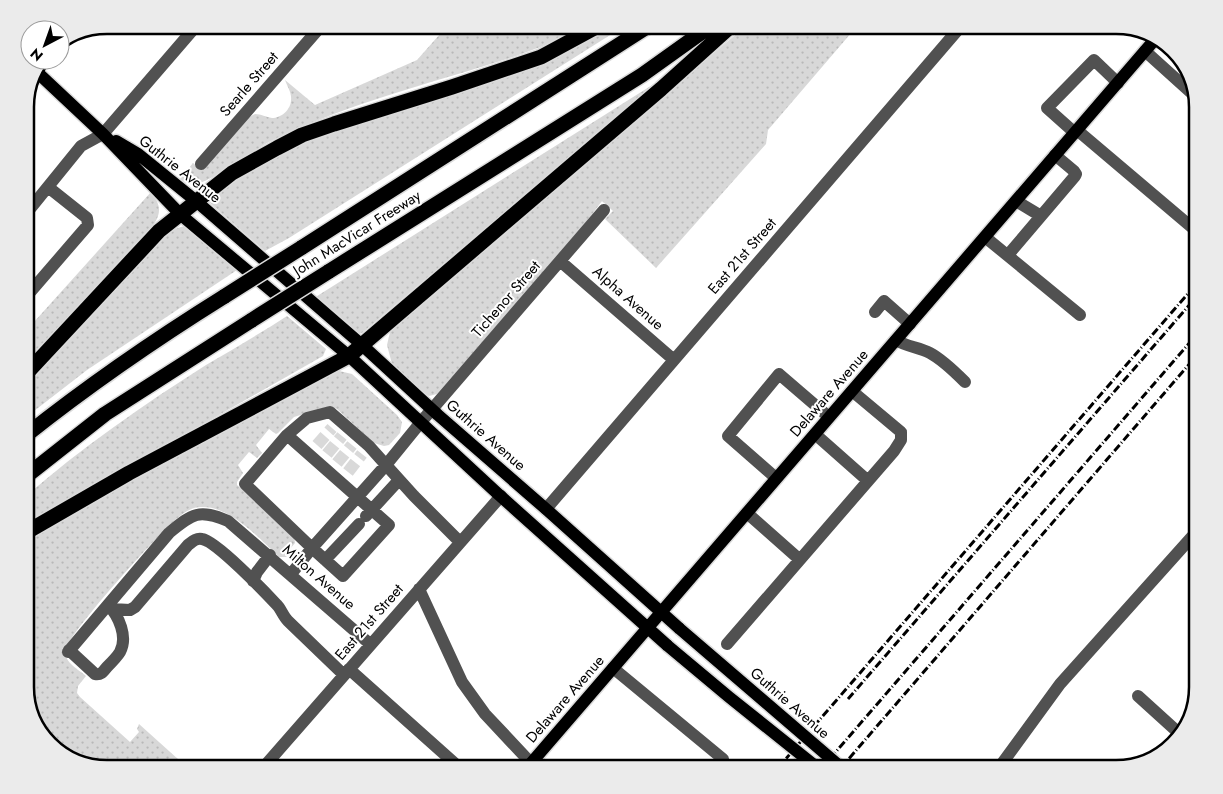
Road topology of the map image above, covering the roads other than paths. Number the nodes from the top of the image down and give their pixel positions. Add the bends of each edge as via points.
1 (190, 34) edge
2 (314, 34) edge
3 (583, 34) edge
4 (636, 34) edge
5 (699, 34) edge
6 (722, 34) edge
7 (954, 34) edge
8 (1151, 43) edge
9 (1145, 50) junction
10 (41, 75) edge
11 (1118, 83) junction
12 (1187, 88) edge
13 (1076, 131) junction
14 (103, 134) junction
15 (1055, 155) junction
16 (201, 164) dead end
17 (48, 187) junction
18 (196, 201) junction
19 (1016, 201) junction
20 (34, 203) edge
21 (604, 210) dead end
22 (181, 215) junction
23 (1041, 216) junction
24 (1189, 225) edge
25 (985, 237) junction
26 (1008, 255) junction
27 (560, 261) junction
28 (34, 288) edge
29 (875, 312) dead end
30 (1080, 315) dead end
31 (910, 324) junction
32 (896, 340) junction
33 (362, 345) junction
34 (349, 356) junction
35 (674, 360) junction
36 (34, 364) edge
37 (965, 382) dead end
38 (852, 391) junction
39 (432, 410) junction
40 (829, 417) junction
41 (420, 422) junction
42 (34, 429) edge
43 (815, 434) junction
44 (287, 435) junction
45 (386, 465) junction
46 (34, 471) edge
47 (776, 478) junction
48 (399, 480) junction
49 (867, 480) junction
50 (501, 496) junction
51 (357, 497) junction
52 (546, 509) junction
53 (747, 513) junction
54 (365, 516) junction
55 (34, 527) edge
56 (165, 539) junction
57 (1189, 540) edge
58 (460, 542) junction
59 (312, 548) junction
60 (179, 556) junction
61 (270, 556) junction
62 (799, 559) junction
63 (325, 560) junction
64 (138, 570) junction
65 (291, 574) junction
66 (253, 581) junction
67 (153, 585) junction
68 (419, 588) junction
69 (110, 607) junction
70 (661, 612) junction
71 (647, 628) junction
72 (370, 644) junction
73 (727, 644) dead end
74 (613, 668) junction
75 (346, 672) junction
76 (1138, 696) dead end
77 (1175, 730) edge
78 (723, 759) dead end
79 (270, 760) edge
80 (450, 760) edge
81 (523, 760) edge
82 (533, 760) edge
83 (808, 760) edge
84 (833, 760) edge
85 (1005, 760) edge

1 - 14 street
2 - 16 street, Searle Street
3 - 18 highway via 541,56 302,136 232,173
4 - 42 highway, John MacVicar Freeway, bridge via 184,322 72,398
5 - 46 highway, John MacVicar Freeway, bridge via 642,75 105,414
6 - 33 highway
7 - 35 street, East 21st Street
8 - 9 main road, Delaware Avenue
9 - 11 main road, Delaware Avenue
9 - 12 street
10 - 14 main road, Guthrie Avenue
11 - 13 main road, Delaware Avenue
11 - 13 street via 1094,60 1047,108
13 - 15 main road, Delaware Avenue
13 - 24 street
14 - 17 street via 80,146
14 - 18 main road, Guthrie Avenue via 138,154
14 - 22 main road, Guthrie Avenue
15 - 19 main road, Delaware Avenue
15 - 23 street via 1076,174
17 - 20 street
17 - 28 street via 88,218 88,225
18 - 22 highway
18 - 33 main road, Guthrie Avenue
19 - 23 street
19 - 25 main road, Delaware Avenue
21 - 27 street, Tichenor Street
22 - 34 main road, Guthrie Avenue
22 - 36 highway via 159,231
23 - 26 street
25 - 26 street
25 - 31 main road, Delaware Avenue
26 - 30 street
27 - 35 street, Alpha Avenue
27 - 39 street, Tichenor Street
29 - 31 street via 884,301
31 - 32 main road, Delaware Avenue
32 - 37 street via 932,354
32 - 38 main road, Delaware Avenue
33 - 34 highway
33 - 39 main road, Guthrie Avenue
34 - 41 main road, Guthrie Avenue
34 - 55 highway
35 - 52 street, East 21st Street
38 - 40 main road, Delaware Avenue
38 - 49 street via 901,432 901,440 894,451
39 - 41 street, Tichenor Street
39 - 52 main road, Guthrie Avenue
40 - 43 main road, Delaware Avenue
40 - 47 street via 779,374 728,436
41 - 45 street, Tichenor Street
41 - 50 main road, Guthrie Avenue
43 - 47 main road, Delaware Avenue
43 - 49 street
44 - 45 street via 307,418 330,412 345,432
44 - 51 street via 313,450 344,477
44 - 59 street via 245,484
45 - 48 street
45 - 51 street, Tichenor Street
47 - 53 main road, Delaware Avenue
48 - 54 street
48 - 58 street
49 - 62 street
50 - 58 street, East 21st Street
50 - 71 main road, Guthrie Avenue
51 - 54 street
51 - 59 street, Tichenor Street
52 - 70 main road, Guthrie Avenue
53 - 62 street
53 - 70 main road, Delaware Avenue
54 - 63 street
54 - 63 street via 389,526 343,576
56 - 60 street via 175,547
56 - 61 street, Milton Avenue via 183,521 197,514 211,514 228,521
56 - 64 street
57 - 85 street via 1060,684
58 - 68 street, East 21st Street
59 - 63 street
59 - 65 street, Tichenor Street
60 - 66 street via 196,539 212,542
60 - 67 street
61 - 65 street, Milton Avenue
61 - 66 street
62 - 73 street
64 - 67 street
64 - 69 street
65 - 72 street, Milton Avenue
66 - 75 street via 288,621
67 - 69 street via 130,610
68 - 72 street, East 21st Street
68 - 81 street via 462,682
69 - 69 street via 68,651 99,675 116,657 122,644 121,626
70 - 71 main road, Delaware Avenue
70 - 84 main road, Guthrie Avenue, bridge
71 - 74 main road, Delaware Avenue
71 - 83 main road, Guthrie Avenue, bridge
72 - 75 street, East 21st Street
74 - 78 street
74 - 82 main road, Delaware Avenue
75 - 79 street, East 21st Street
75 - 80 street
76 - 77 street

